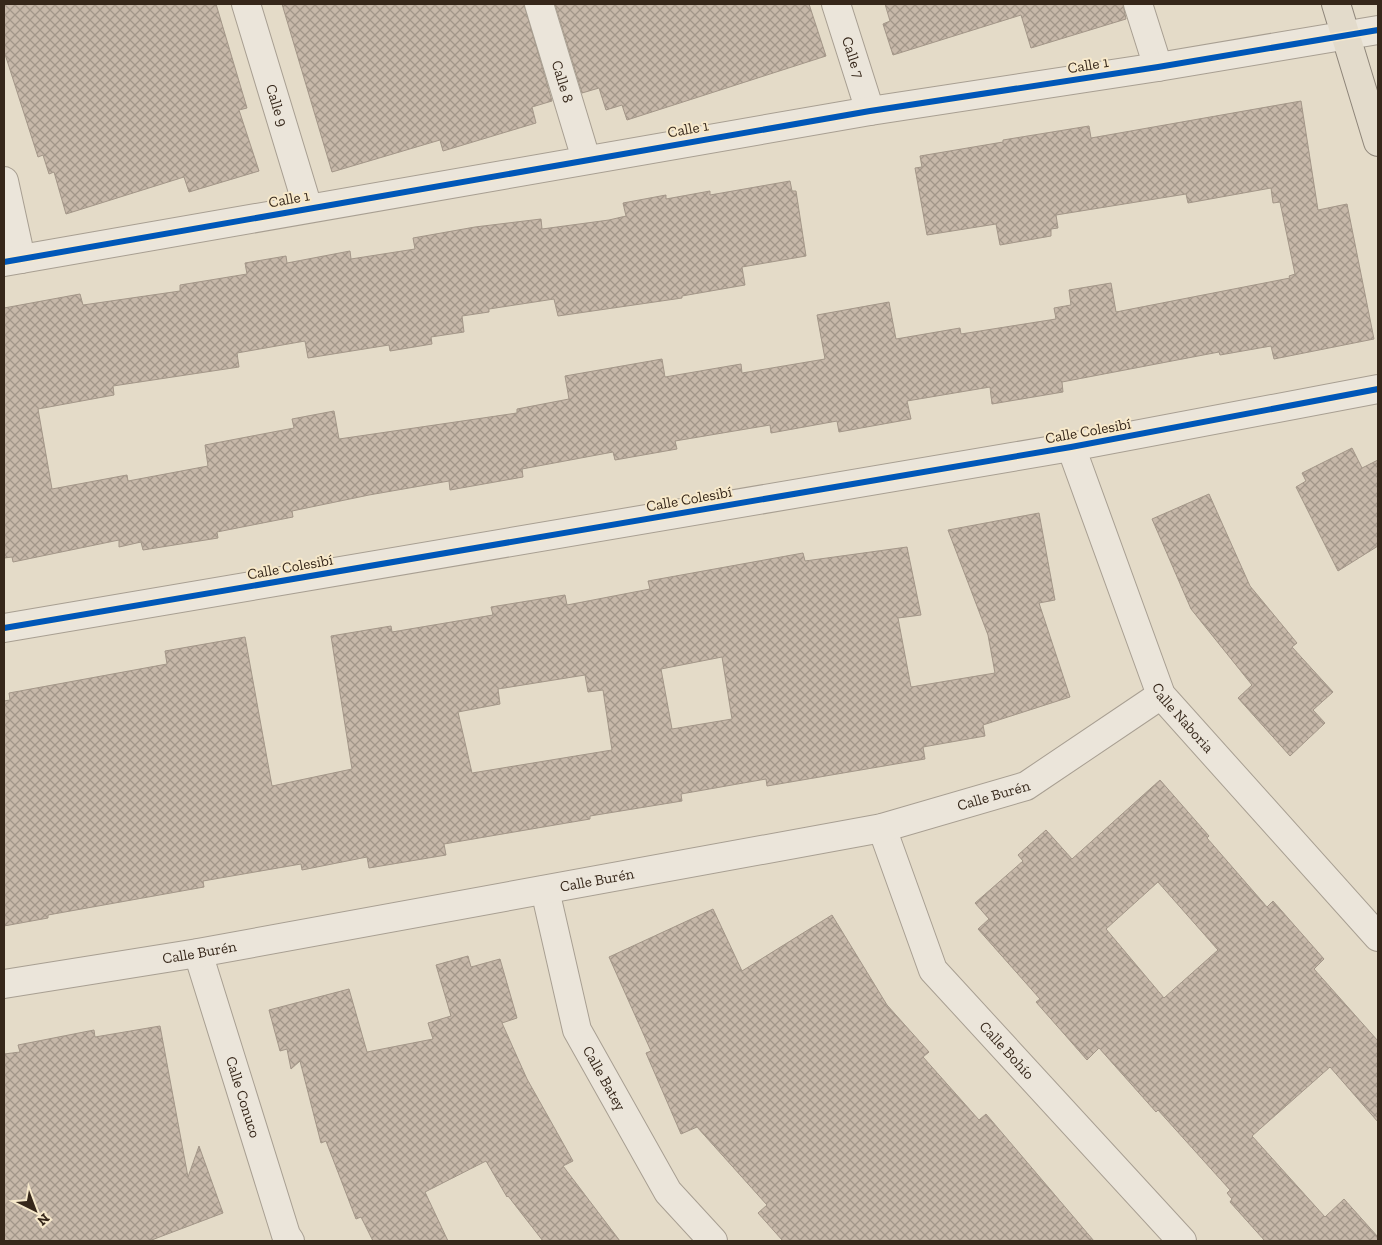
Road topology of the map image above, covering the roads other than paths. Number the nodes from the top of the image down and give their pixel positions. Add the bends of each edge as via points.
1 (246, 4) edge
2 (539, 4) edge
3 (836, 4) edge
4 (1138, 4) edge
5 (1336, 4) edge
6 (1378, 30) edge
7 (1345, 35) junction
8 (1158, 67) junction
9 (870, 111) junction
10 (1378, 142) edge
11 (586, 159) junction
12 (4, 181) edge
13 (308, 208) junction
14 (12, 260) edge
15 (1378, 389) edge
16 (1071, 447) junction
17 (4, 628) edge
18 (1161, 696) junction
19 (882, 828) junction
20 (546, 890) junction
21 (1378, 936) edge
22 (198, 953) junction
23 (4, 984) edge
24 (282, 1239) edge
25 (713, 1241) edge
26 (1182, 1241) edge

1 - 13 street, Calle 9
2 - 11 street, Calle 8
3 - 9 street, Calle 7
4 - 8 street
5 - 7 main road
6 - 7 street, Calle 1
7 - 8 street, Calle 1
7 - 10 main road
8 - 9 street, Calle 1
9 - 11 street, Calle 1
11 - 13 street, Calle 1
12 - 14 street
13 - 14 street, Calle 1
15 - 16 street, Calle Colesibí
16 - 17 street, Calle Colesibí
16 - 18 street, Calle Naboria
18 - 19 street, Calle Burén via 1026,786
18 - 21 street, Calle Naboria
19 - 20 street, Calle Burén
19 - 26 street, Calle Bohío via 933,970
20 - 22 street, Calle Burén
20 - 25 street, Calle Batey via 577,1030 668,1192
22 - 23 street, Calle Burén
22 - 24 street, Calle Conuco

